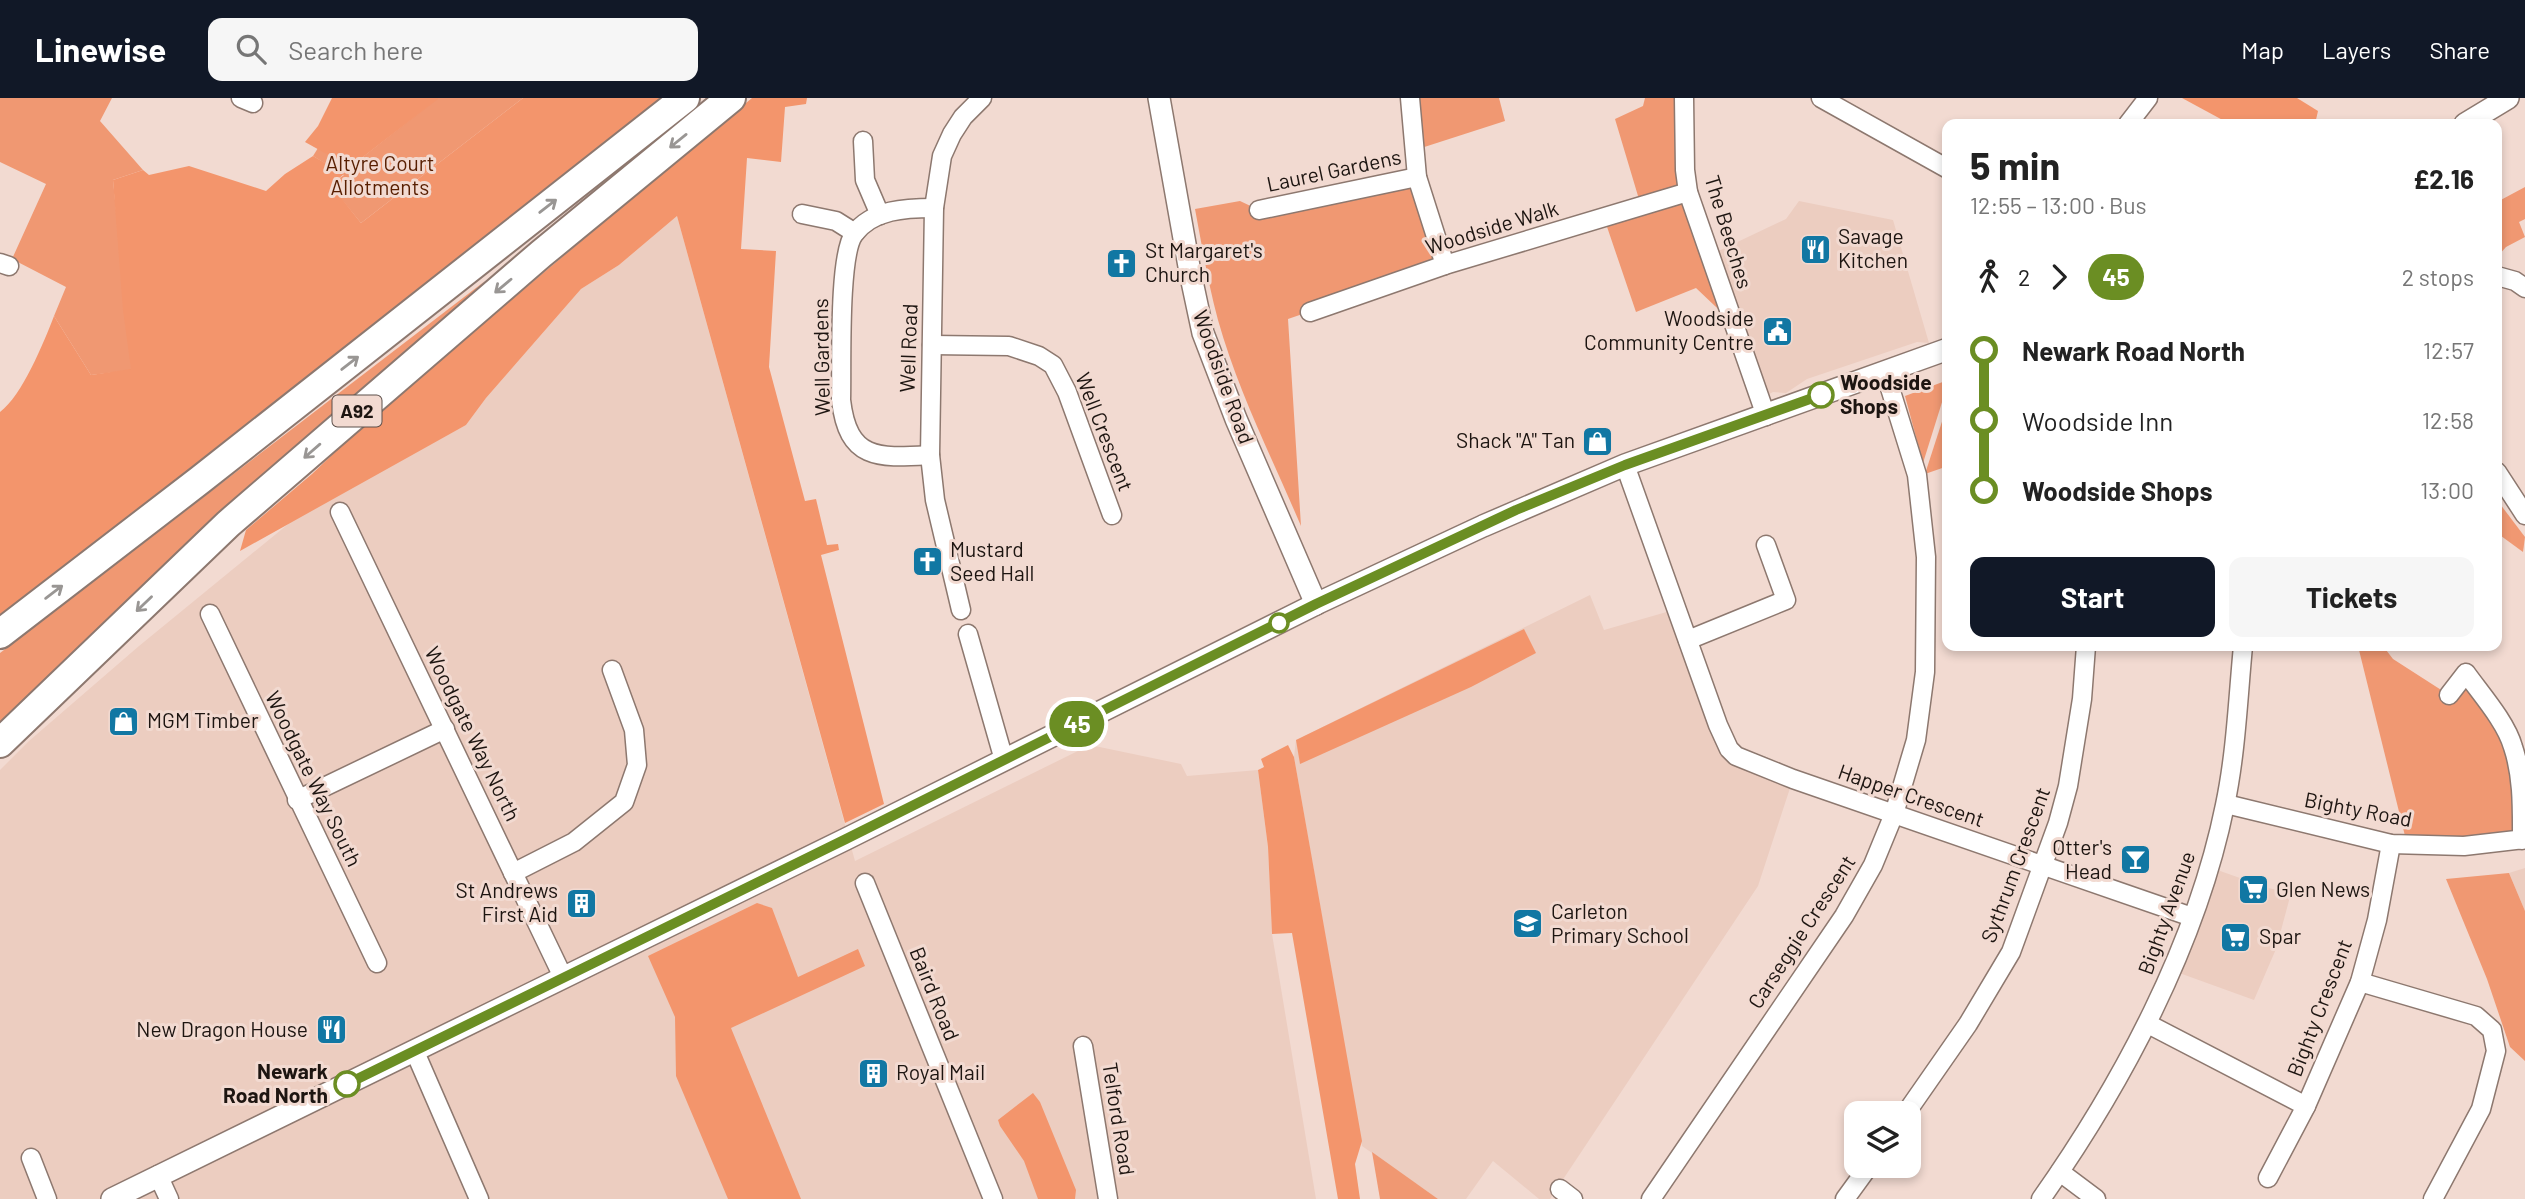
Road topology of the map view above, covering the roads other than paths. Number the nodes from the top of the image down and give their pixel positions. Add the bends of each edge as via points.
1 (685, 98) edge
2 (731, 98) edge
3 (982, 98) edge
4 (1158, 98) edge
5 (1410, 98) edge
6 (1684, 98) edge
7 (1821, 98) edge
8 (2149, 98) edge
9 (2508, 98) edge
10 (2132, 119) edge
11 (2473, 119) edge
12 (863, 141) dead end
13 (1942, 166) edge
14 (1417, 177) junction
15 (1688, 192) junction
16 (934, 208) junction
17 (1259, 210) dead end
18 (802, 214) dead end
19 (880, 215) junction
20 (855, 233) junction
21 (1445, 265) junction
22 (2502, 277) edge
23 (2525, 288) edge
24 (1310, 312) dead end
25 (932, 345) junction
26 (1942, 351) edge
27 (1885, 372) junction
28 (1766, 416) junction
29 (930, 454) junction
30 (1625, 465) junction
31 (2502, 480) edge
32 (341, 512) dead end
33 (1112, 515) dead end
34 (2525, 515) edge
35 (1766, 545) dead end
36 (1316, 604) junction
37 (961, 610) dead end
38 (210, 614) dead end
39 (0, 634) edge
40 (968, 634) dead end
41 (1688, 640) junction
42 (2086, 651) edge
43 (2242, 651) edge
44 (612, 670) dead end
45 (2449, 695) dead end
46 (444, 729) junction
47 (0, 743) edge
48 (1004, 760) junction
49 (297, 800) junction
50 (2226, 804) junction
51 (1894, 814) junction
52 (2523, 840) edge
53 (2391, 844) junction
54 (2042, 866) junction
55 (513, 873) junction
56 (865, 883) dead end
57 (2192, 917) junction
58 (377, 963) dead end
59 (563, 977) junction
60 (2360, 982) junction
61 (2148, 1024) junction
62 (1083, 1046) dead end
63 (415, 1052) junction
64 (1914, 1101) edge
65 (2306, 1106) junction
66 (31, 1158) dead end
67 (2060, 1172) junction
68 (158, 1175) junction
69 (1860, 1178) edge
70 (2268, 1178) dead end
71 (47, 1199) edge
72 (112, 1199) edge
73 (169, 1199) edge
74 (480, 1199) edge
75 (993, 1199) edge
76 (1108, 1199) edge
77 (1651, 1199) edge
78 (1845, 1199) edge
79 (2041, 1199) edge
80 (2096, 1199) edge
81 (2433, 1199) edge

39 -> 1 highway, A92
2 -> 47 highway, A92 via 541,254 228,524
3 - 16 street, Well Road via 963,117 947,145 937,175
4 - 36 street, Woodside Road via 1203,333
5 - 14 street
6 - 15 street, The Beeches
7 - 13 street
8 - 10 street
9 - 11 street
12 - 19 street via 864,180
14 - 17 street, Laurel Gardens
14 - 21 street
15 - 21 street, Woodside Walk
15 - 28 street, The Beeches
16 - 19 street
16 - 25 street, Well Road
18 - 20 street via 836,221
19 - 20 street
20 - 29 street, Well Gardens via 845,262 843,418 856,445 874,455
21 - 24 street, Woodside Walk
22 - 23 street
25 - 29 street, Well Road
25 - 33 street, Well Crescent via 1009,346 1053,365
26 - 27 street
27 - 28 street
27 - 51 street, Carseggie Crescent via 1917,475 1927,594 1925,671 1916,740
28 - 30 street
29 - 37 street, Well Road
30 - 36 street via 1516,510
30 - 41 street, Happer Crescent
31 - 34 street
32 - 46 street, Woodgate Way North
35 - 41 street via 1786,600
36 - 48 street
38 - 49 street, Woodgate Way South
40 - 48 street
41 - 51 street, Happer Crescent via 1724,740 1736,756
42 - 54 street, Sythrum Crescent via 2071,773
43 - 50 street, Bighty Avenue
44 - 55 street via 635,730 637,765 624,802 574,842
45 - 52 street via 2466,673 2513,745 2522,791
46 - 49 street
46 - 55 street, Woodgate Way North
48 - 59 street
49 - 58 street, Woodgate Way South
50 - 53 street, Bighty Road
50 - 57 street, Bighty Avenue
51 - 54 street, Happer Crescent
51 - 77 street, Carseggie Crescent via 1873,865 1844,916
52 - 53 street, Bighty Road via 2465,846
53 - 60 street, Bighty Crescent
54 - 57 street, Happer Crescent
54 - 64 street, Sythrum Crescent via 2011,952
55 - 59 street, Woodgate Way North
56 - 75 street, Baird Road
57 - 61 street, Bighty Avenue
59 - 63 street
60 - 65 street, Bighty Crescent
60 - 81 street via 2476,1016 2492,1030 2496,1051 2481,1109
61 - 65 street, Bighty Crescent
61 - 67 street, Bighty Avenue
62 - 76 street, Telford Road
63 - 68 street
63 - 74 street
65 - 70 street, Bighty Crescent
66 - 71 street
67 - 79 street, Bighty Avenue
67 - 80 street
68 - 72 street
68 - 73 street
69 - 78 street

